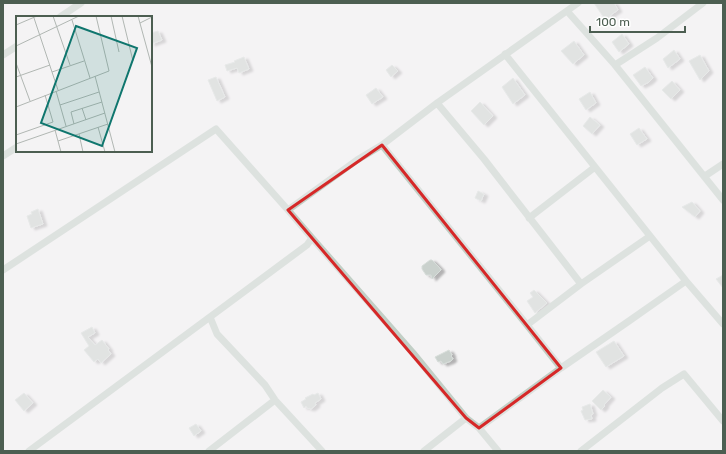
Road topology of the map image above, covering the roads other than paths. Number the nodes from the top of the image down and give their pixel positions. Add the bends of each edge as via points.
1 (81, 3) edge
2 (578, 3) edge
3 (703, 3) edge
4 (567, 11) junction
5 (62, 16) edge
6 (16, 47) edge
7 (505, 54) junction
8 (3, 55) edge
9 (615, 65) junction
10 (437, 103) junction
11 (382, 145) junction
12 (16, 148) edge
13 (3, 156) edge
14 (723, 164) edge
15 (595, 167) junction
16 (705, 176) junction
17 (723, 200) edge
18 (288, 210) junction
19 (529, 218) junction
20 (650, 236) junction
21 (312, 238) junction
22 (3, 270) edge
23 (686, 280) junction
24 (581, 284) junction
25 (210, 317) junction
26 (723, 324) edge
27 (527, 325) junction
28 (561, 368) junction
29 (275, 400) junction
30 (466, 418) junction
31 (723, 421) edge
32 (479, 428) junction
33 (29, 451) edge
34 (209, 451) edge
35 (322, 451) edge
36 (424, 451) edge
37 (498, 451) edge
38 (581, 451) edge

1 - 5 street
2 - 4 street
3 - 9 street via 657,38
4 - 7 street
4 - 9 street
6 - 8 street
7 - 10 street
7 - 15 street
9 - 16 street
10 - 11 street
10 - 19 street
11 - 18 street
11 - 27 street
12 - 13 street
14 - 16 street
15 - 19 street
15 - 20 street
16 - 17 street
18 - 21 street
18 - 22 street via 216,129
19 - 24 street
20 - 23 street
20 - 24 street
21 - 25 street via 307,245
21 - 30 street
23 - 26 street
23 - 28 street
24 - 27 street
25 - 29 street via 217,334 265,385
25 - 33 street
27 - 28 street
28 - 32 street
29 - 34 street
29 - 35 street
30 - 32 street
30 - 36 street
31 - 38 street via 684,374
32 - 37 street

